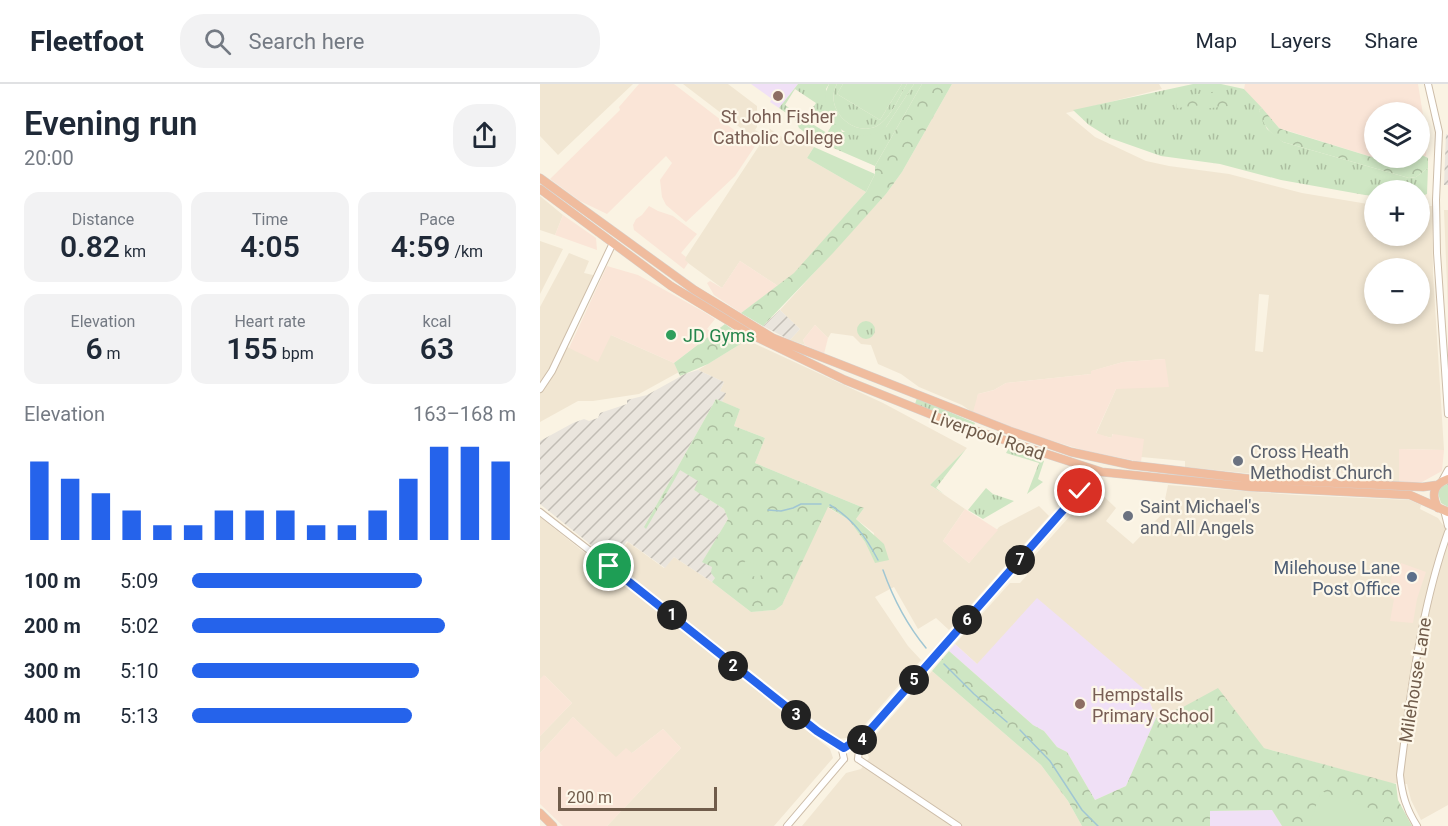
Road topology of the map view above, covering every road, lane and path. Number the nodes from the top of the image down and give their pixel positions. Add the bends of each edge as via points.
1 (1428, 84) edge
2 (540, 178) edge
3 (540, 189) edge
4 (613, 238) junction
5 (667, 270) junction
6 (661, 279) junction
7 (732, 319) junction
8 (753, 332) junction
9 (886, 382) junction
10 (540, 388) edge
11 (878, 394) junction
12 (1448, 414) edge
13 (1092, 463) junction
14 (1448, 470) edge
15 (1442, 482) edge
16 (1443, 510) edge
17 (540, 512) edge
18 (1448, 526) edge
19 (1448, 532) edge
20 (856, 746) junction
21 (844, 748) junction
22 (844, 759) junction
23 (858, 759) junction
24 (540, 813) edge
25 (553, 826) edge
26 (787, 826) edge
27 (958, 826) edge
28 (1417, 826) edge

1 - 12 street via 1439,132 1437,253
2 - 4 highway
3 - 4 highway
4 - 5 highway, Liverpool Road
4 - 6 highway, Liverpool Road
4 - 10 street via 552,371
5 - 6 highway
5 - 7 highway, Liverpool Road
6 - 7 highway, Liverpool Road
7 - 8 highway, Liverpool Road
8 - 9 highway, Liverpool Road
8 - 11 highway, Liverpool Road via 817,368
9 - 11 highway
9 - 13 highway, Liverpool Road
11 - 13 highway, Liverpool Road via 955,424
13 - 15 highway, Liverpool Road via 1251,479 1379,486 1423,487
13 - 16 highway, Liverpool Road via 1120,475 1410,495
13 - 20 street via 1080,491
14 - 15 street
15 - 16 highway via 1434,493
16 - 18 street
17 - 21 street via 775,699
19 - 28 street, Milehouse Lane via 1425,612 1400,775 1408,812
20 - 21 street
20 - 23 street
21 - 22 street
22 - 23 street
22 - 26 street
23 - 27 street
24 - 25 highway

